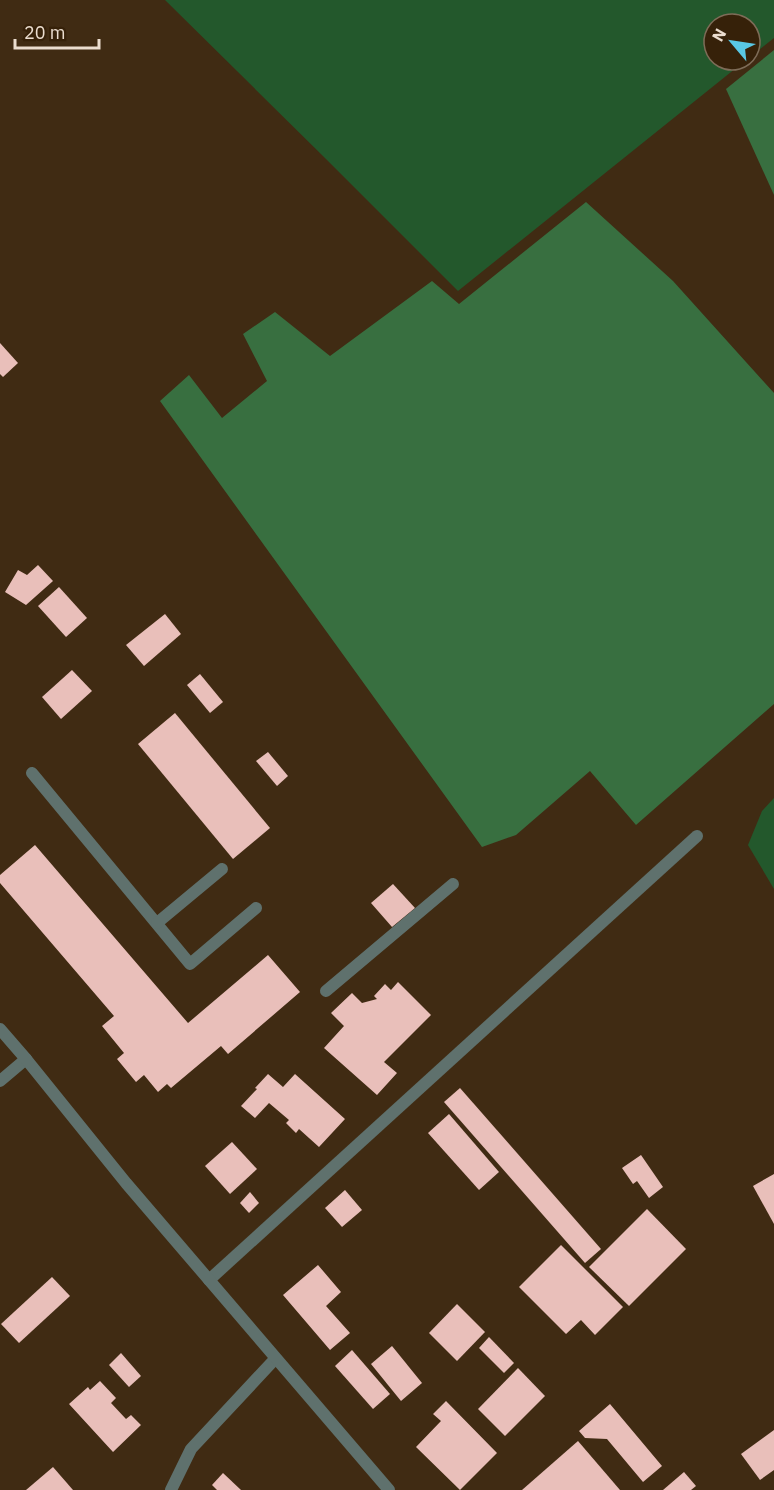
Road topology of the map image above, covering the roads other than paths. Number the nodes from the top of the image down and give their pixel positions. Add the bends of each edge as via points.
1 (32, 773) dead end
2 (697, 836) dead end
3 (222, 869) dead end
4 (453, 884) dead end
5 (256, 909) dead end
6 (157, 923) junction
7 (326, 991) dead end
8 (0, 1029) edge
9 (26, 1059) junction
10 (0, 1081) edge
11 (209, 1280) junction
12 (275, 1359) junction
13 (171, 1490) edge
14 (389, 1490) edge

1 - 6 street
2 - 11 street
3 - 6 street
4 - 7 street
5 - 6 street via 190,964
8 - 9 street
9 - 10 street
9 - 11 street
11 - 12 street
12 - 13 street via 191,1449
12 - 14 street

